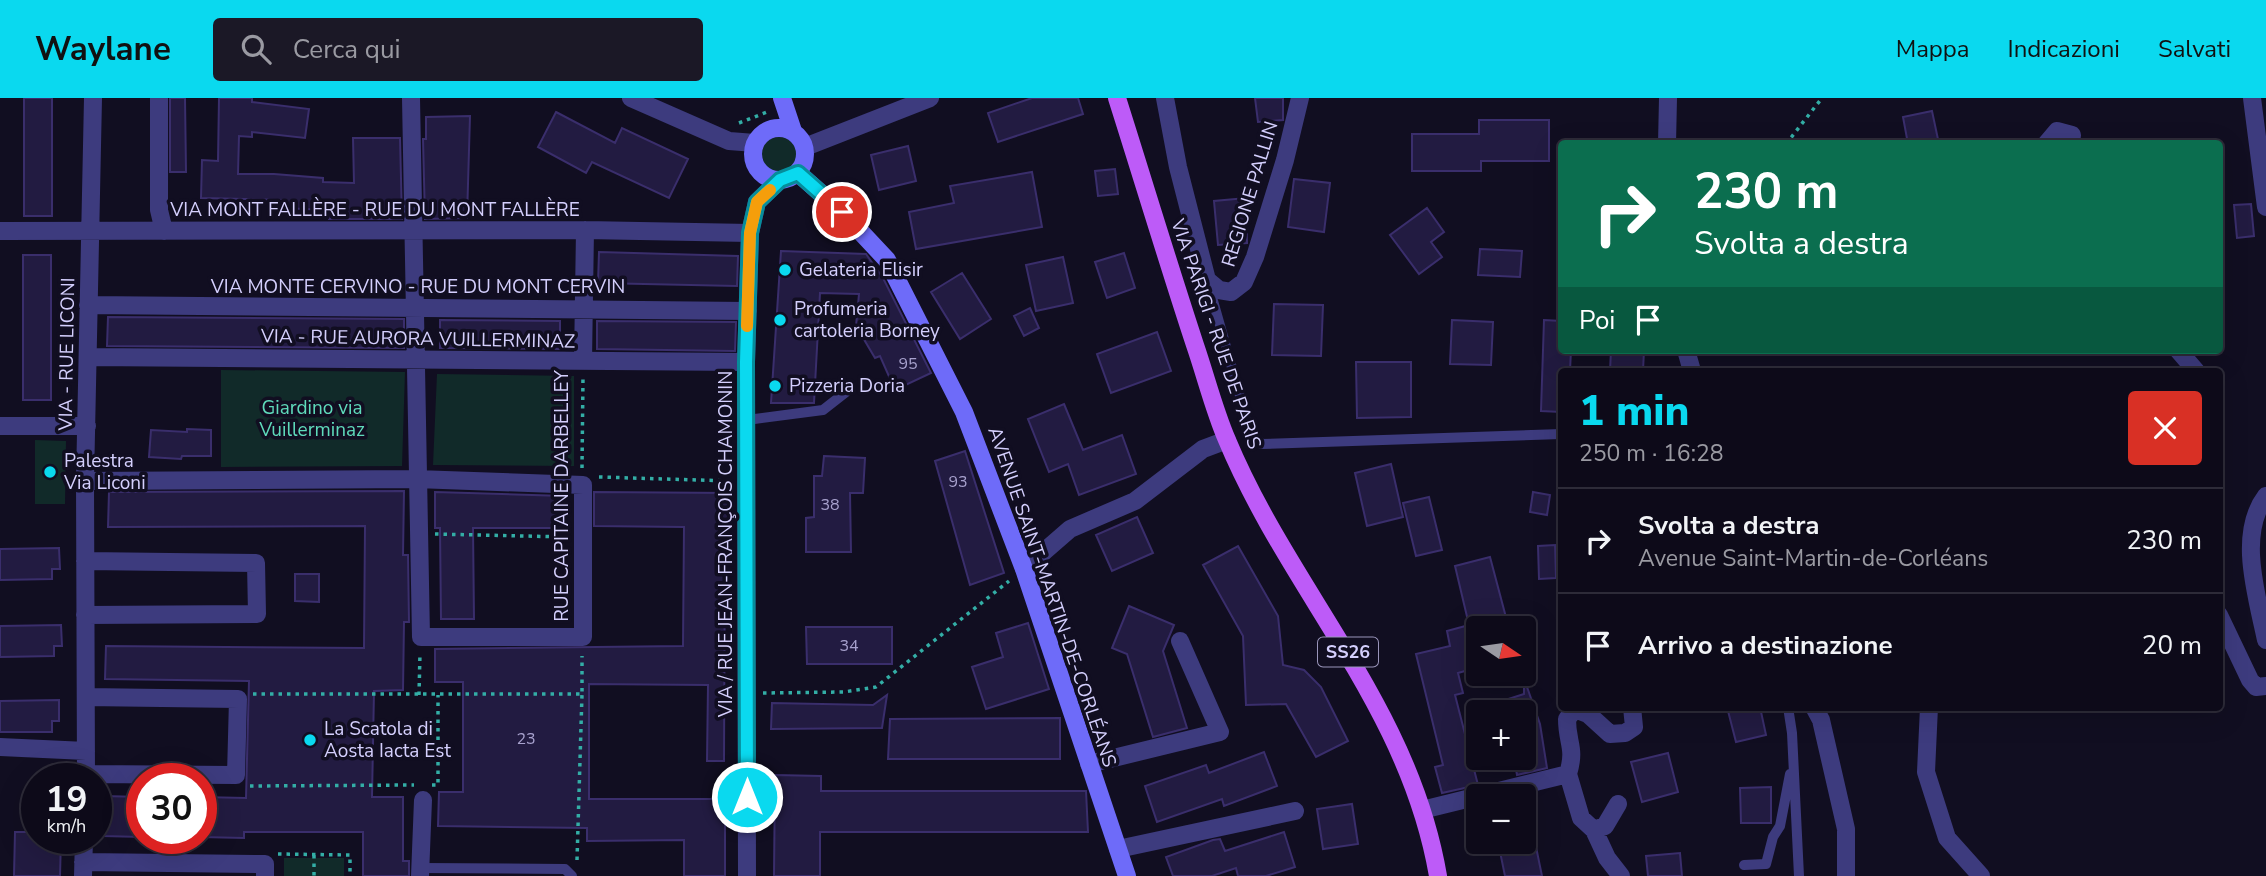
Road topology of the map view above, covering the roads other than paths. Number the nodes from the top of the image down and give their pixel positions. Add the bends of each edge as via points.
1 (93, 98) edge
2 (159, 98) edge
3 (411, 98) edge
4 (631, 98) edge
5 (930, 98) edge
6 (1117, 98) edge
7 (1165, 98) edge
8 (1300, 98) edge
9 (1668, 98) edge
10 (2252, 98) edge
11 (783, 101) edge
12 (793, 131) junction
13 (1667, 140) edge
14 (2049, 140) edge
15 (2071, 140) edge
16 (755, 143) junction
17 (805, 147) junction
18 (798, 173) junction
19 (780, 180) junction
20 (2266, 207) edge
21 (585, 230) junction
22 (91, 231) junction
23 (164, 231) junction
24 (0, 232) edge
25 (412, 232) junction
26 (750, 233) junction
27 (1207, 280) junction
28 (88, 305) junction
29 (417, 309) junction
30 (584, 309) junction
31 (748, 312) junction
32 (2181, 354) edge
33 (89, 357) junction
34 (418, 360) junction
35 (583, 361) junction
36 (746, 362) junction
37 (2193, 368) edge
38 (846, 392) dead end
39 (747, 421) junction
40 (0, 426) edge
41 (87, 426) junction
42 (1558, 434) edge
43 (1227, 440) junction
44 (416, 479) junction
45 (85, 481) junction
46 (2266, 496) edge
47 (85, 561) junction
48 (1024, 569) junction
49 (85, 615) junction
50 (2223, 623) edge
51 (2266, 640) edge
52 (1180, 641) dead end
53 (2266, 686) edge
54 (86, 697) junction
55 (1573, 711) edge
56 (1580, 711) edge
57 (1632, 711) edge
58 (1787, 711) edge
59 (1816, 711) edge
60 (1929, 711) edge
61 (0, 747) edge
62 (86, 751) junction
63 (1793, 759) junction
64 (86, 763) edge
65 (1089, 764) junction
66 (1568, 774) junction
67 (112, 776) edge
68 (424, 790) road end
69 (1618, 804) dead end
70 (1422, 810) junction
71 (1295, 811) dead end
72 (1594, 830) junction
73 (1118, 849) junction
74 (1744, 865) dead end
75 (83, 869) edge
76 (261, 870) edge
77 (420, 872) edge
78 (571, 873) edge
79 (747, 876) edge
80 (1127, 876) edge
81 (1438, 876) edge
82 (1621, 876) edge
83 (1799, 876) edge
84 (1846, 876) edge
85 (1981, 876) edge

1 - 22 street, VIA - RUE LICONI
2 - 23 street via 159,210
3 - 25 street
4 - 16 street via 729,141
5 - 17 street
6 - 43 main road, VIA PARIGI - RUE DE PARIS / SS26
7 - 27 street, REGIONE PALLIN
8 - 27 street, REGIONE PALLIN via 1285,160 1244,282 1231,292
9 - 13 street
10 - 20 street
11 - 12 street
12 - 16 street via 772,128
12 - 17 street
14 - 15 street via 2057,131 2072,135
16 - 19 street via 756,167 766,177
17 - 18 street
18 - 19 street
18 - 48 street, AVENUE SAINT-MARTIN-DE-CORLÉANS via 887,260 964,412
19 - 26 street, VIA / RUE JEAN-FRANÇOIS CHAMONIN via 757,202
21 - 25 street, VIA MONT FALLÈRE - RUE DU MONT FALLÈRE
21 - 26 street, VIA MONT FALLÈRE - RUE DU MONT FALLÈRE
21 - 30 street, RUE CAPITAINE DARBELLEY
22 - 23 street, VIA MONT FALLÈRE - RUE DU MONT FALLÈRE
22 - 24 street, VIA MONT FALLÈRE - RUE DU MONT FALLÈRE
22 - 28 street, VIA - RUE LICONI
23 - 25 street, VIA MONT FALLÈRE - RUE DU MONT FALLÈRE
25 - 29 street
26 - 31 street, VIA / RUE JEAN-FRANÇOIS CHAMONIN
27 - 42 lane via 1249,428 1261,444
28 - 29 street, VIA MONTE CERVINO - RUE DU MONT CERVIN
28 - 33 street, VIA - RUE LICONI
29 - 30 street, VIA MONTE CERVINO - RUE DU MONT CERVIN
29 - 34 street
30 - 31 street, VIA MONTE CERVINO - RUE DU MONT CERVIN
30 - 35 street, RUE CAPITAINE DARBELLEY
31 - 36 street, VIA / RUE JEAN-FRANÇOIS CHAMONIN
32 - 37 street
33 - 34 street, VIA - RUE AURORA VUILLERMINAZ
33 - 41 street, VIA - RUE LICONI
34 - 35 street, VIA - RUE AURORA VUILLERMINAZ
34 - 44 street
35 - 36 street, VIA - RUE AURORA VUILLERMINAZ
36 - 39 street, VIA / RUE JEAN-FRANÇOIS CHAMONIN
38 - 39 lane via 823,410
39 - 79 street, VIA / RUE JEAN-FRANÇOIS CHAMONIN
40 - 41 street
41 - 45 street, VIA - RUE LICONI
43 - 48 street via 1203,449 1135,501 1070,529
43 - 70 main road, VIA PARIGI - RUE DE PARIS / SS26 via 1268,520 1370,689
44 - 44 street, RUE CAPITAINE DARBELLEY via 583,485 583,637 421,637
44 - 45 street
45 - 47 street, VIA - RUE LICONI
46 - 51 street via 2257,508 2250,552
47 - 49 street, VIA - RUE LICONI
47 - 49 street via 256,563 257,614
48 - 65 street, AVENUE SAINT-MARTIN-DE-CORLÉANS
49 - 54 street, VIA - RUE LICONI
50 - 53 street via 2250,680 2256,687
52 - 65 street via 1220,732
54 - 62 street, VIA - RUE LICONI
54 - 67 street via 238,699 236,775
55 - 66 street via 1567,719 1574,754
56 - 57 street via 1610,734 1634,727
58 - 63 lane
59 - 84 street via 1846,829
60 - 85 street via 1926,772 1947,838
61 - 62 street
62 - 64 street, VIA - RUE LICONI
63 - 74 lane via 1780,826 1766,864
63 - 83 lane
65 - 73 street, AVENUE SAINT-MARTIN-DE-CORLÉANS
66 - 70 street
66 - 72 street via 1581,818
68 - 77 street
69 - 72 street via 1605,826
70 - 81 main road, VIA PARIGI - RUE DE PARIS / SS26
71 - 73 street
72 - 82 street
73 - 80 street, AVENUE SAINT-MARTIN-DE-CORLÉANS
75 - 76 street
77 - 78 lane

